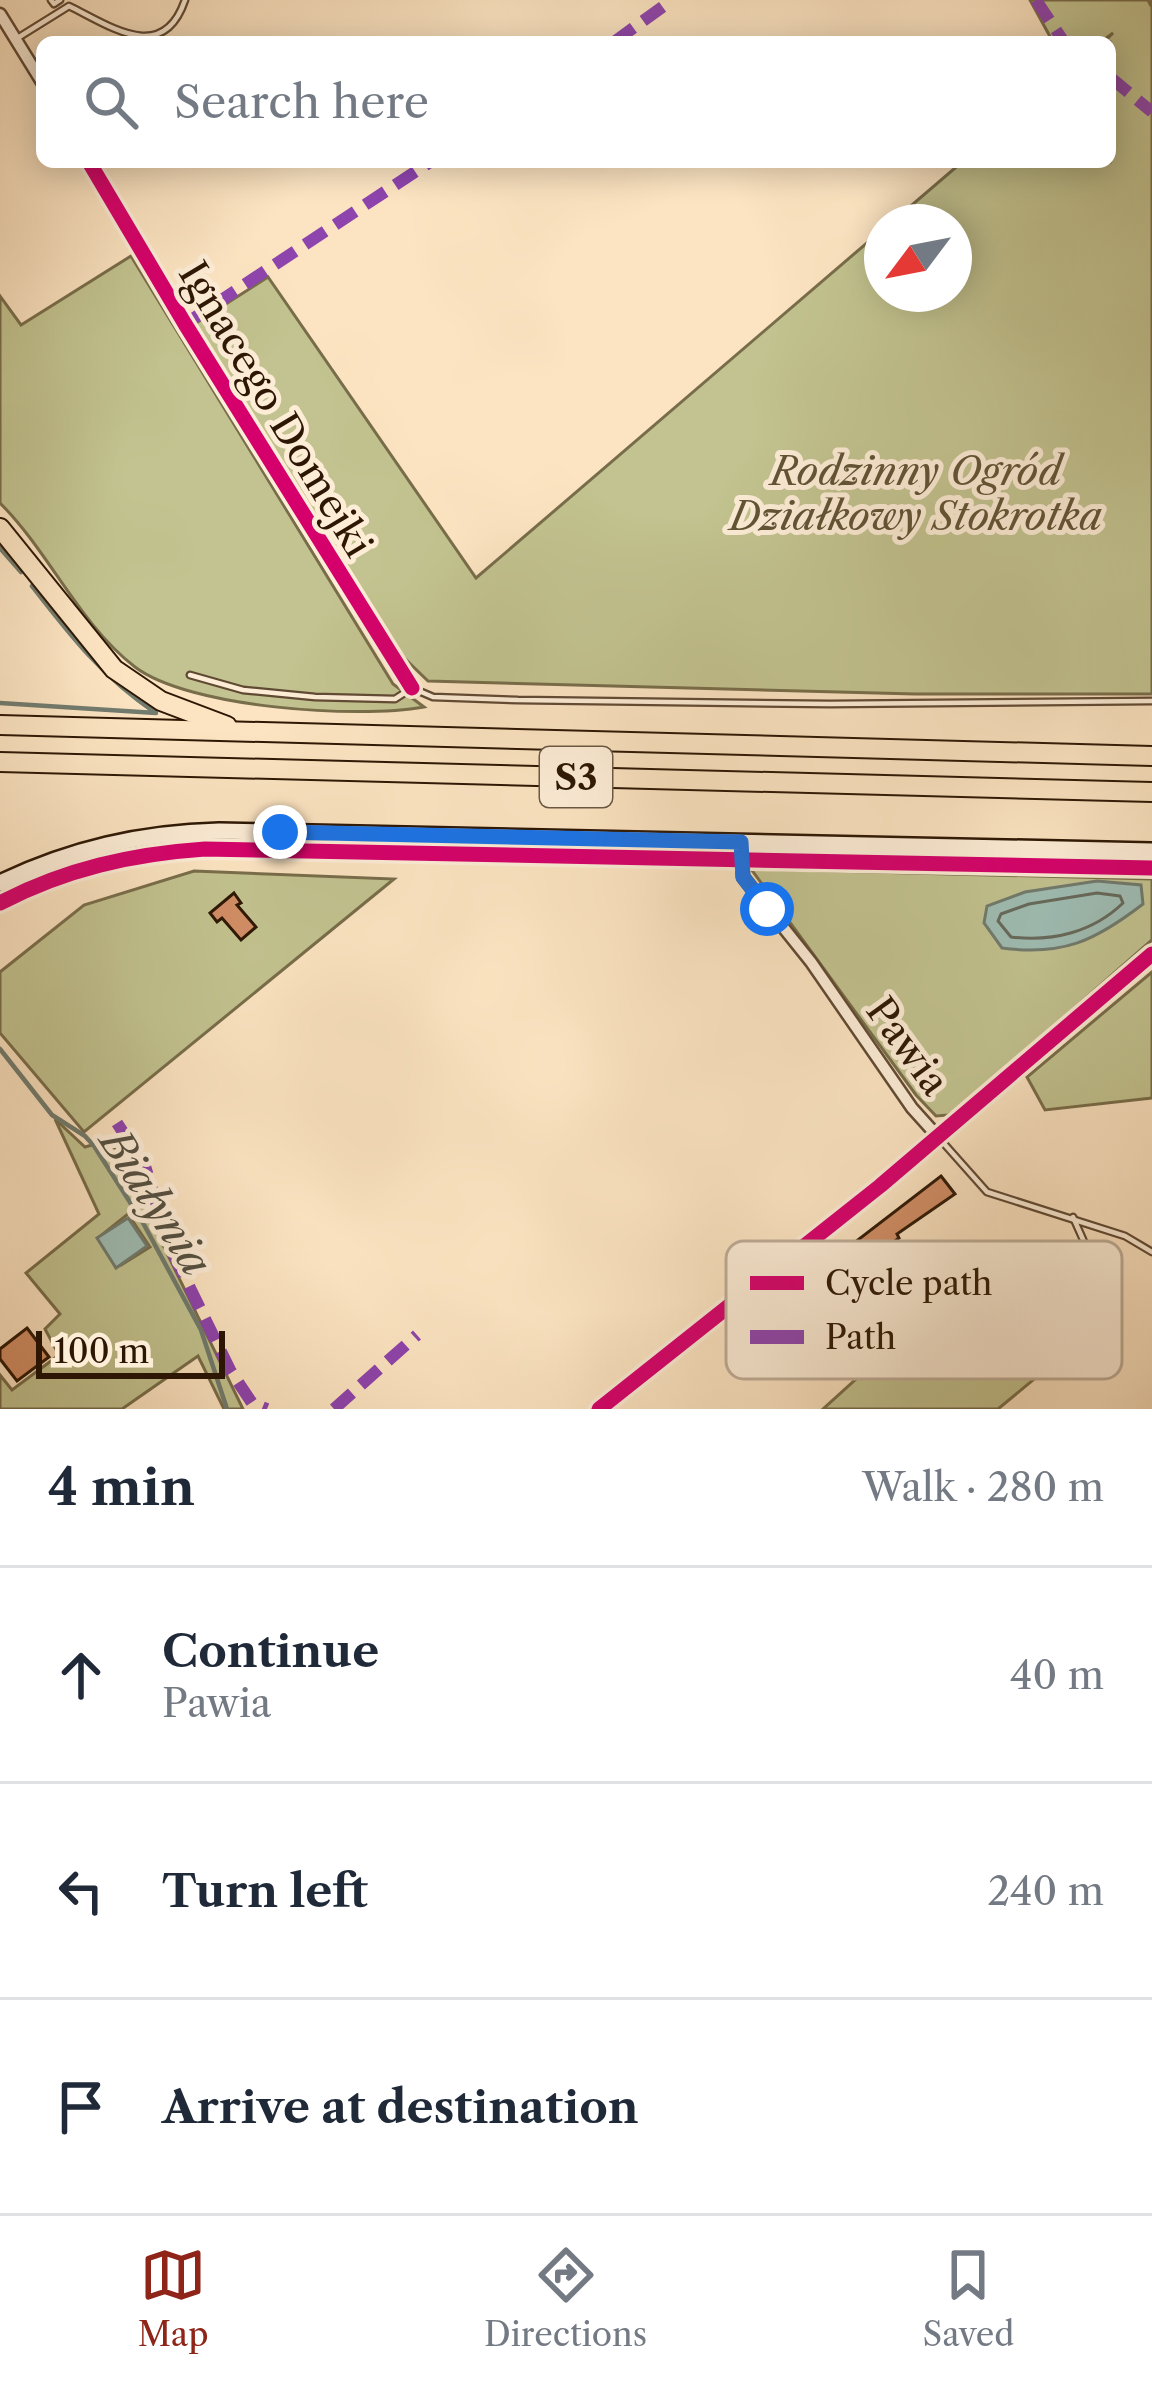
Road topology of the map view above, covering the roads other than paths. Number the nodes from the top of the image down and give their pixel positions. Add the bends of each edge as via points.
1 (51, 0) edge
2 (60, 0) edge
3 (185, 0) edge
4 (0, 14) edge
5 (132, 36) edge
6 (149, 36) edge
7 (16, 39) junction
8 (36, 72) edge
9 (93, 168) edge
10 (0, 528) edge
11 (190, 675) dead end
12 (412, 688) junction
13 (1152, 701) edge
14 (0, 725) edge
15 (243, 732) junction
16 (1152, 755) edge
17 (0, 762) edge
18 (1152, 792) edge
19 (741, 842) junction
20 (1152, 850) edge
21 (0, 883) edge
22 (1152, 953) edge
23 (939, 1138) junction
24 (1073, 1217) junction
25 (810, 1241) edge
26 (1084, 1241) edge
27 (1152, 1252) edge
28 (726, 1308) edge
29 (599, 1409) edge

1 - 2 lane
3 - 6 lane via 178,18
4 - 7 street
5 - 7 lane via 69,6
7 - 8 street
9 - 12 street, Ignacego Domejki
10 - 15 highway via 114,669 161,701
11 - 12 lane via 315,697 395,699
12 - 13 lane via 433,697 542,700
14 - 15 highway, S3
15 - 16 highway, S3
17 - 18 highway, S3
19 - 20 main road
19 - 21 main road via 184,832 92,848
19 - 23 street, Pawia via 743,877
22 - 23 street
23 - 24 lane, Pawia via 987,1192
23 - 25 street
24 - 26 lane
24 - 27 lane, Pawia
28 - 29 street

